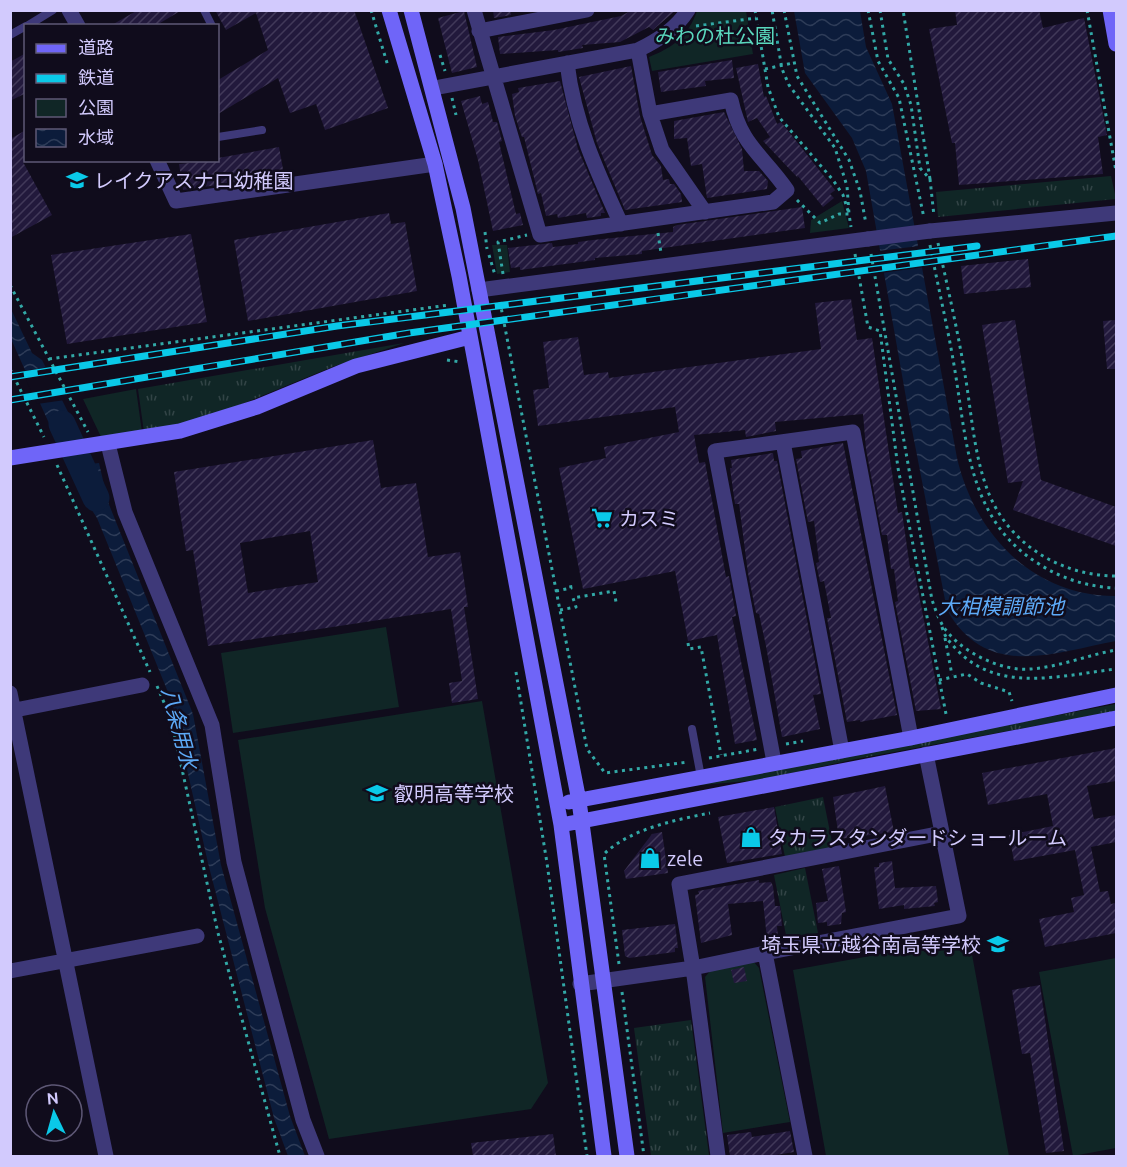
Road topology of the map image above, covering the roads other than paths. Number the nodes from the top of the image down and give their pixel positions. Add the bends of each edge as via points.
1 (52, 10) edge
2 (69, 10) edge
3 (204, 10) edge
4 (389, 10) edge
5 (411, 10) edge
6 (474, 10) edge
7 (587, 10) edge
8 (1110, 10) edge
9 (686, 14) edge
10 (29, 24) edge
11 (77, 24) edge
12 (211, 24) edge
13 (24, 27) edge
14 (479, 31) junction
15 (10, 35) edge
16 (1116, 44) edge
17 (638, 50) junction
18 (567, 63) junction
19 (492, 77) junction
20 (434, 88) junction
21 (650, 114) junction
22 (262, 130) dead end
23 (219, 137) edge
24 (158, 162) edge
25 (435, 164) junction
26 (705, 212) junction
27 (1116, 213) edge
28 (621, 224) junction
29 (479, 290) junction
30 (470, 337) junction
31 (783, 442) junction
32 (98, 445) junction
33 (10, 458) edge
34 (142, 685) dead end
35 (10, 693) edge
36 (1116, 695) edge
37 (12, 711) edge
38 (1116, 717) edge
39 (692, 729) dead end
40 (911, 738) junction
41 (842, 751) junction
42 (773, 754) junction
43 (926, 754) junction
44 (701, 777) junction
45 (579, 801) junction
46 (557, 804) junction
47 (583, 820) junction
48 (561, 825) junction
49 (942, 833) junction
50 (197, 936) dead end
51 (765, 953) junction
52 (65, 961) junction
53 (693, 968) junction
54 (10, 971) edge
55 (603, 981) junction
56 (580, 984) junction
57 (106, 1156) edge
58 (317, 1156) edge
59 (604, 1156) edge
60 (627, 1156) edge
61 (718, 1156) edge
62 (805, 1156) edge

1 - 10 lane
2 - 11 street
3 - 12 lane
4 - 25 street
5 - 20 street
6 - 14 street
7 - 14 street
8 - 16 street
9 - 17 street via 660,39
13 - 15 lane
14 - 19 street
17 - 18 street
17 - 21 street
18 - 19 street
18 - 28 street via 578,121
19 - 20 street
19 - 28 street via 540,235
20 - 29 street
21 - 26 street via 662,150
21 - 26 street via 731,100 747,143 787,190 773,202
22 - 23 lane
24 - 25 street via 176,201
25 - 30 street
26 - 28 street
27 - 29 street, bridge via 861,237 662,267 500,282
29 - 45 street
30 - 32 street via 356,366 225,418 180,431
30 - 46 street
31 - 40 street via 853,432
31 - 41 street
31 - 42 street via 715,451
32 - 33 street
32 - 58 street via 212,725 234,862 303,1120
34 - 37 street
35 - 37 street
36 - 40 street
37 - 52 street
38 - 43 street
39 - 44 lane
40 - 41 street
41 - 42 street
42 - 44 street
43 - 47 street
43 - 49 street
44 - 45 street
45 - 46 street
45 - 47 street
46 - 48 street
47 - 48 street
47 - 55 street
48 - 56 street
49 - 51 street via 959,916
49 - 53 street via 679,884
50 - 52 street
51 - 53 street
51 - 62 street
52 - 54 street
52 - 57 street
53 - 55 street
53 - 61 street
55 - 56 street
55 - 60 street
56 - 59 street

